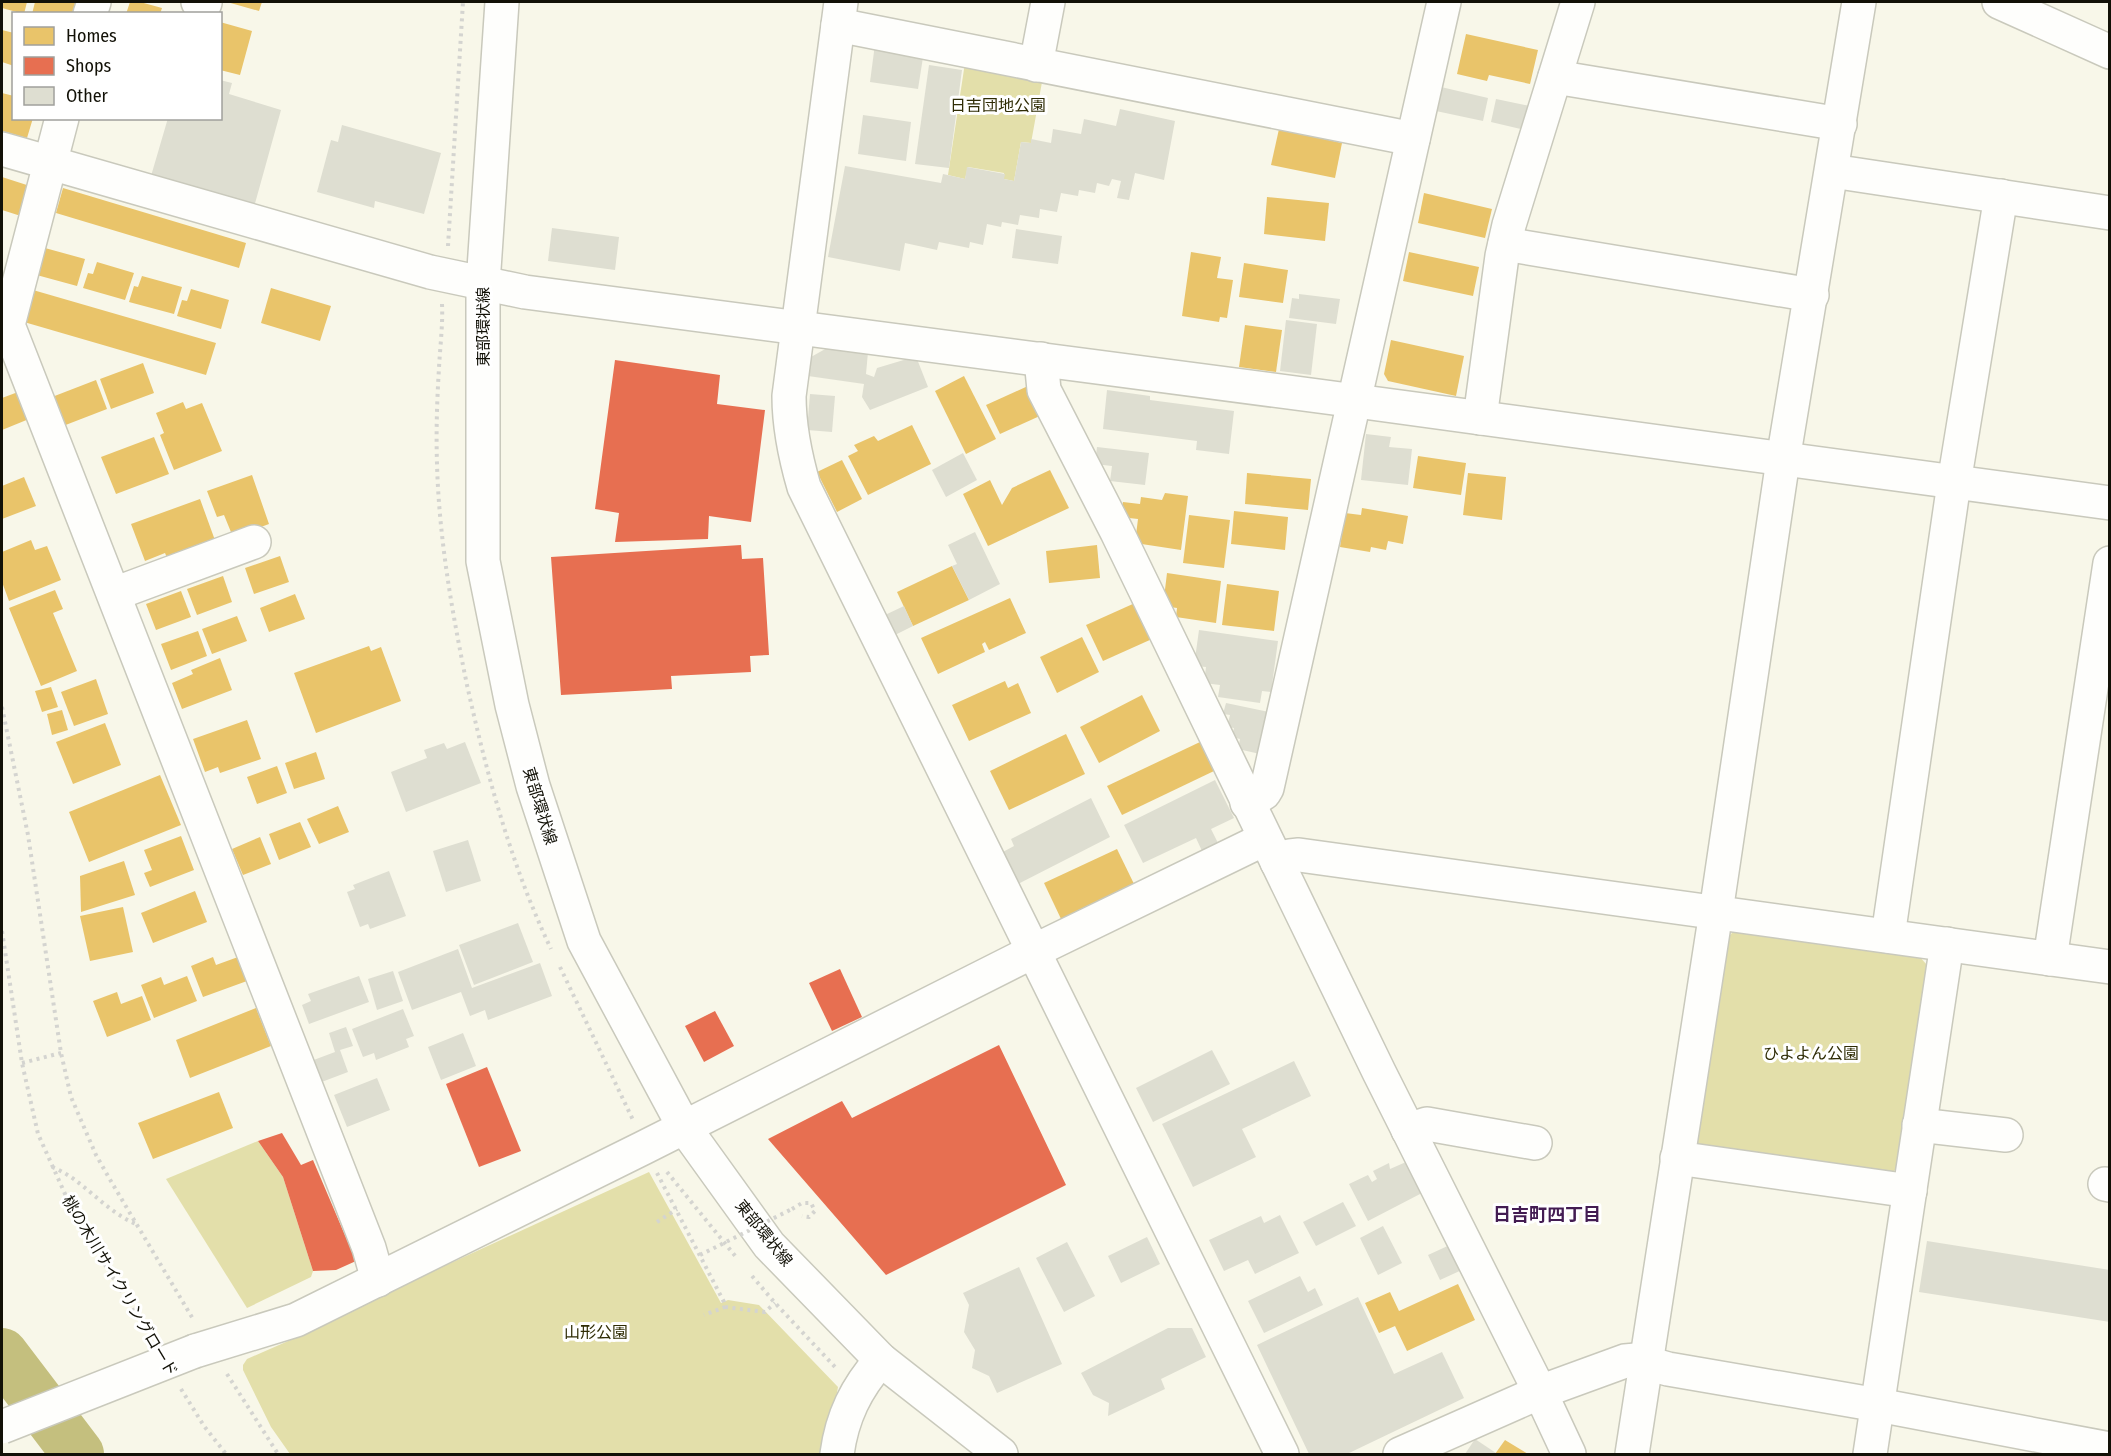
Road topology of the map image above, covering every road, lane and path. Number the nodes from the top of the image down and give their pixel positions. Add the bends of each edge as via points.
1 (502, 2) edge
2 (1048, 2) edge
3 (1444, 2) edge
4 (1578, 2) edge
5 (1859, 2) edge
6 (1999, 2) edge
7 (839, 13) edge
8 (2109, 52) edge
9 (1036, 65) junction
10 (1555, 77) junction
11 (61, 120) edge
12 (1840, 124) junction
13 (1413, 139) junction
14 (2, 149) edge
15 (50, 163) junction
16 (1833, 171) junction
17 (2001, 196) junction
18 (2109, 213) edge
19 (1505, 244) junction
20 (483, 284) junction
21 (1812, 295) junction
22 (5, 326) edge
23 (796, 327) junction
24 (1041, 359) junction
25 (1356, 401) junction
26 (1480, 418) junction
27 (1783, 460) junction
28 (1954, 483) junction
29 (2109, 503) edge
30 (254, 542) dead end
31 (2109, 563) edge
32 (114, 594) junction
33 (2, 709) edge
34 (1247, 803) junction
35 (1271, 850) junction
36 (1716, 912) junction
37 (2, 931) edge
38 (1888, 936) junction
39 (1947, 944) junction
40 (1034, 951) junction
41 (2050, 959) junction
42 (2109, 967) edge
43 (61, 1053) junction
44 (22, 1063) junction
45 (1919, 1125) junction
46 (684, 1126) junction
47 (1408, 1130) junction
48 (2006, 1135) dead end
49 (1535, 1143) dead end
50 (1677, 1158) junction
51 (52, 1167) junction
52 (656, 1171) dead end
53 (1910, 1191) junction
54 (677, 1209) junction
55 (802, 1216) dead end
56 (657, 1222) dead end
57 (136, 1224) junction
58 (700, 1255) junction
59 (378, 1280) junction
60 (775, 1303) dead end
61 (725, 1307) junction
62 (704, 1316) dead end
63 (155, 1346) dead end
64 (203, 1348) junction
65 (881, 1360) junction
66 (1646, 1362) junction
67 (179, 1386) dead end
68 (1540, 1392) junction
69 (1878, 1405) junction
70 (2, 1427) edge
71 (2109, 1449) edge
72 (226, 1455) edge
73 (278, 1455) edge
74 (837, 1455) edge
75 (1001, 1455) edge
76 (1282, 1455) edge
77 (1400, 1455) edge
78 (1569, 1455) edge
79 (1632, 1455) edge
80 (1870, 1455) edge

1 - 20 street, 東部環状線
2 - 9 street
3 - 13 street
4 - 10 street
5 - 12 street
6 - 8 street
7 - 9 street
7 - 23 street
9 - 13 street
10 - 12 street
10 - 19 street
11 - 15 street
12 - 16 street
13 - 25 street
14 - 15 street
15 - 20 street
15 - 22 street
16 - 17 street
16 - 21 street
17 - 18 street
17 - 28 street
19 - 21 street
19 - 26 street
20 - 23 street
20 - 46 street, 東部環状線 via 483,561 512,705 533,786 584,941
21 - 27 street
22 - 32 street
23 - 24 street
23 - 40 street via 789,424 804,487
24 - 25 street
24 - 34 street via 1044,390
25 - 26 street
25 - 34 street via 1267,788
26 - 27 street
27 - 28 street
27 - 36 street
28 - 29 street
28 - 38 street
30 - 32 street
31 - 41 street
32 - 59 street
33 - 43 path via 28,835
34 - 35 street
35 - 36 street
35 - 40 street via 1252,845
35 - 47 street
36 - 38 street
36 - 50 street
37 - 44 path, 桃の木川サイクリングロード
38 - 39 street
39 - 41 street
39 - 45 street
40 - 46 street
40 - 76 street
41 - 42 street
43 - 44 path
43 - 57 path via 71,1096 96,1155
44 - 51 path, 桃の木川サイクリングロード via 38,1134
45 - 48 street
45 - 53 street
46 - 59 street
46 - 65 street, 東部環状線 via 769,1245
47 - 49 street via 1427,1124
47 - 68 street
50 - 53 street
50 - 66 street
51 - 57 path
51 - 63 path, 桃の木川サイクリングロード via 75,1216
52 - 54 path
53 - 69 street
54 - 56 path
54 - 58 path
55 - 58 path, bridge via 813,1214 811,1203 802,1203
57 - 64 path
58 - 61 path
59 - 64 street via 296,1320
60 - 61 path via 765,1312
61 - 62 path
64 - 70 street, bridge
64 - 73 path
65 - 74 street via 849,1407
65 - 75 street, 東部環状線
66 - 68 street via 1625,1361
66 - 69 street
66 - 79 street
67 - 72 path, 桃の木川サイクリングロード
68 - 77 street
68 - 78 street
69 - 71 street
69 - 80 street

